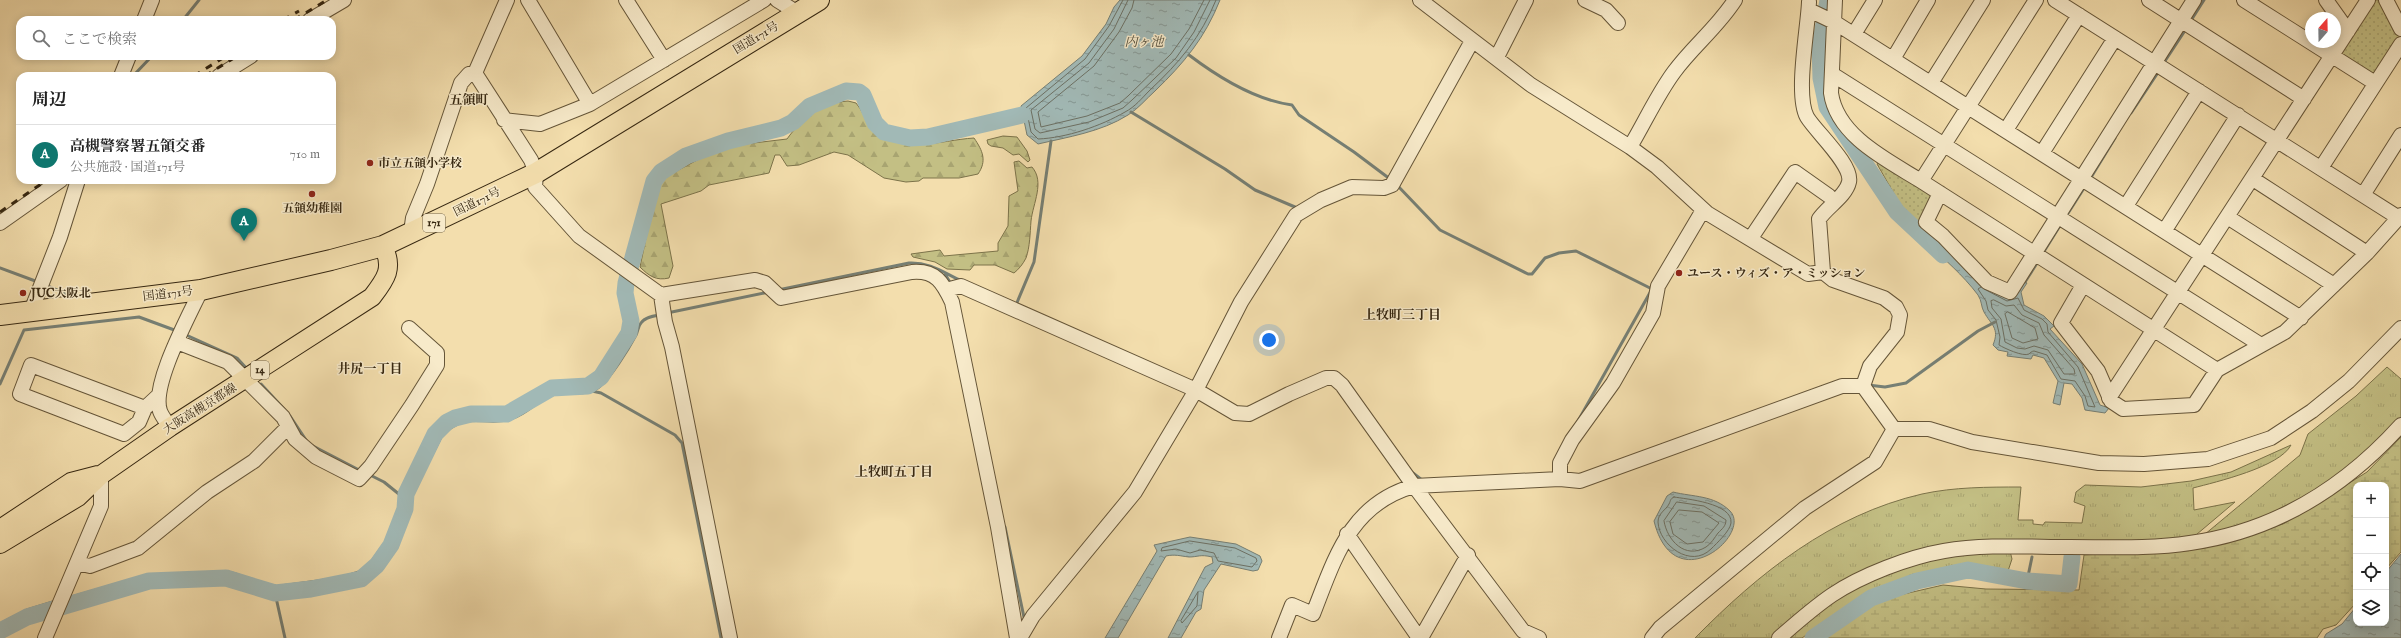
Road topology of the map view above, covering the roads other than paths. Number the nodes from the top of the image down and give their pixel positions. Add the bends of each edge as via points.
1 (152, 0) edge
2 (344, 0) edge
3 (508, 0) edge
4 (528, 0) edge
5 (626, 0) edge
6 (764, 0) edge
7 (777, 0) edge
8 (818, 0) edge
9 (1420, 0) edge
10 (1526, 0) edge
11 (1585, 0) edge
12 (1735, 0) edge
13 (1835, 0) edge
14 (1875, 0) edge
15 (1928, 0) edge
16 (1983, 0) edge
17 (2036, 0) edge
18 (2055, 0) edge
19 (2149, 0) edge
20 (2194, 0) edge
21 (2244, 0) edge
22 (2326, 0) edge
23 (2368, 0) edge
24 (2386, 0) edge
25 (1809, 5) edge
26 (798, 13) junction
27 (2079, 15) junction
28 (146, 16) edge
29 (317, 16) edge
30 (2181, 20) junction
31 (1834, 22) junction
32 (1618, 23) dead end
33 (2401, 29) edge
34 (2348, 31) junction
35 (1854, 34) junction
36 (2115, 38) junction
37 (1472, 41) junction
38 (2401, 44) edge
39 (1497, 57) junction
40 (2331, 57) junction
41 (1892, 59) junction
42 (127, 60) edge
43 (245, 60) edge
44 (664, 60) junction
45 (2155, 63) junction
46 (123, 72) edge
47 (225, 72) edge
48 (475, 73) junction
49 (1832, 74) junction
50 (1932, 83) junction
51 (2376, 83) junction
52 (2199, 91) junction
53 (2304, 98) junction
54 (590, 104) junction
55 (1968, 106) junction
56 (2238, 115) junction
57 (504, 120) junction
58 (2006, 130) junction
59 (2401, 135) edge
60 (2278, 140) junction
61 (1945, 144) junction
62 (1630, 147) junction
63 (2042, 153) junction
64 (2321, 168) junction
65 (536, 173) junction
66 (2083, 179) junction
67 (2253, 179) junction
68 (1921, 181) junction
69 (55, 184) edge
70 (77, 184) edge
71 (1940, 193) junction
72 (2363, 195) junction
73 (1829, 196) dead end
74 (2126, 206) junction
75 (1703, 210) junction
76 (2059, 216) junction
77 (2400, 216) edge
78 (2229, 218) junction
79 (0, 223) edge
80 (2165, 230) junction
81 (415, 232) junction
82 (1751, 238) junction
83 (383, 246) junction
84 (2367, 253) junction
85 (2034, 254) junction
86 (2204, 255) junction
87 (1823, 272) junction
88 (2083, 285) junction
89 (2334, 285) junction
90 (201, 290) junction
91 (946, 290) junction
92 (2180, 292) junction
93 (661, 295) junction
94 (31, 311) junction
95 (0, 315) edge
96 (2301, 318) junction
97 (409, 328) dead end
98 (2401, 328) edge
99 (2155, 330) junction
100 (180, 336) junction
101 (2261, 345) junction
102 (2217, 370) junction
103 (244, 380) junction
104 (1863, 386) junction
105 (1196, 390) junction
106 (159, 395) junction
107 (2110, 398) junction
108 (145, 408) junction
109 (2401, 425) edge
110 (170, 427) junction
111 (288, 427) junction
112 (1894, 429) junction
113 (101, 475) junction
114 (1560, 479) junction
115 (1414, 486) junction
116 (0, 529) edge
117 (1347, 534) junction
118 (0, 544) edge
119 (1468, 555) junction
120 (77, 563) junction
121 (45, 638) edge
122 (730, 638) edge
123 (1019, 638) edge
124 (1279, 638) edge
125 (1420, 638) edge
126 (1539, 638) edge
127 (1652, 638) edge
128 (1779, 638) edge

1 - 28 street
2 - 29 street
3 - 48 street
4 - 54 street
5 - 44 street
6 - 44 street
7 - 26 street
8 - 26 highway, 国道171号 / 171
9 - 37 street
10 - 39 street
11 - 32 street via 1606,10
12 - 62 street via 1721,22 1710,34 1699,40 1673,74
13 - 31 street
14 - 35 street
15 - 41 street
16 - 50 street
17 - 55 street
18 - 27 street
19 - 30 street
20 - 30 street
21 - 40 street
22 - 34 street
23 - 34 street
24 - 33 street
25 - 31 street
25 - 87 street via 1802,94 1806,115 1816,131 1846,166 1850,180 1846,189 1819,219
26 - 65 highway, 国道171号 / 171
27 - 36 street
27 - 58 street
30 - 45 street
30 - 53 street
31 - 35 street
31 - 49 street
34 - 40 street
35 - 41 street
36 - 45 street
36 - 63 street
37 - 39 street
37 - 105 street via 1392,185 1384,188 1352,187 1321,200 1296,215 1241,302
38 - 51 street
39 - 62 street via 1531,85
40 - 51 street
40 - 53 street
41 - 50 street
42 - 46 street
43 - 47 street
44 - 54 street
45 - 52 street
45 - 66 street
48 - 57 street
48 - 81 street via 469,74 461,83 413,218
49 - 61 street
49 - 68 street via 1833,107 1847,126 1873,152
50 - 55 street
51 - 64 street
52 - 56 street
52 - 74 street
53 - 60 street
54 - 57 street via 540,124
55 - 58 street
55 - 61 street
56 - 60 street
56 - 80 street
57 - 65 street via 532,160
58 - 63 street
59 - 72 street
60 - 64 street
60 - 67 street
61 - 68 street
61 - 76 street
62 - 75 street via 1657,167
63 - 66 street
64 - 72 street
65 - 81 highway, 国道171号 / 171
65 - 93 street via 535,187 579,236
66 - 74 street
66 - 76 street
67 - 78 street
67 - 84 street
68 - 71 street
69 - 79 street
70 - 94 street
71 - 85 street
71 - 85 street via 1926,222 1987,282 2010,292
72 - 77 street
73 - 82 street via 1795,172
74 - 80 street
75 - 82 street
75 - 114 street via 1658,286 1653,313 1613,383 1572,440 1560,464
76 - 85 street
76 - 92 street
77 - 84 street
78 - 86 street
78 - 89 street
80 - 86 street
81 - 83 highway, 国道171号 / 171
82 - 87 street via 1808,274
83 - 90 highway, 国道171号 / 171
83 - 103 main road, 大阪高槻京都線 / 14 via 389,258 389,268 382,284 372,297
84 - 89 street
85 - 88 street
86 - 92 street
86 - 96 street
87 - 104 street via 1833,280 1884,298 1896,307 1900,315 1897,332 1870,366
88 - 99 street
88 - 107 street via 2061,324 2098,371
89 - 96 street
90 - 94 highway, 国道171号 / 171
90 - 100 street
91 - 93 street via 934,274 920,271 781,298 765,283 755,280
91 - 105 street via 961,286
91 - 123 street via 952,302
92 - 99 street
92 - 101 street
93 - 122 street
94 - 95 highway, 国道171号 / 171
96 - 101 street via 2285,332
97 - 111 street via 437,353 437,365 359,479 316,457 295,439
98 - 112 street via 2349,382 2312,411 2271,438 2208,459 2144,464 2099,463 1972,442 1929,429
99 - 102 street
99 - 107 street
100 - 103 street via 228,362
100 - 106 street via 163,377
101 - 102 street
102 - 107 street via 2194,405 2122,409
103 - 110 main road, 大阪高槻京都線 / 14
103 - 111 street via 282,417
104 - 112 street
104 - 114 street via 1842,386 1580,481
105 - 115 street via 1235,413 1249,414 1326,378 1334,378 1342,385
105 - 123 street via 1135,492 1033,616
106 - 108 street
106 - 110 street via 160,411
108 - 108 street via 139,422 124,434 20,394 31,365
109 - 128 street via 2355,471 2314,500 2270,522 2233,534 2183,544 2130,548 1986,547 1943,551 1907,561 1861,579 1833,594
110 - 113 main road, 大阪高槻京都線 / 14
111 - 120 street via 254,461 207,492 138,548 90,566
112 - 127 street via 1874,462 1805,508 1660,628
113 - 116 main road, 大阪高槻京都線 / 14 via 71,482
113 - 118 main road, 大阪高槻京都線 / 14 via 78,496
113 - 120 street via 101,506
114 - 115 street
115 - 117 street via 1396,491 1379,500
115 - 119 street
117 - 124 street via 1313,614 1292,604
117 - 125 street
119 - 125 street
119 - 126 street via 1523,631
120 - 121 street

